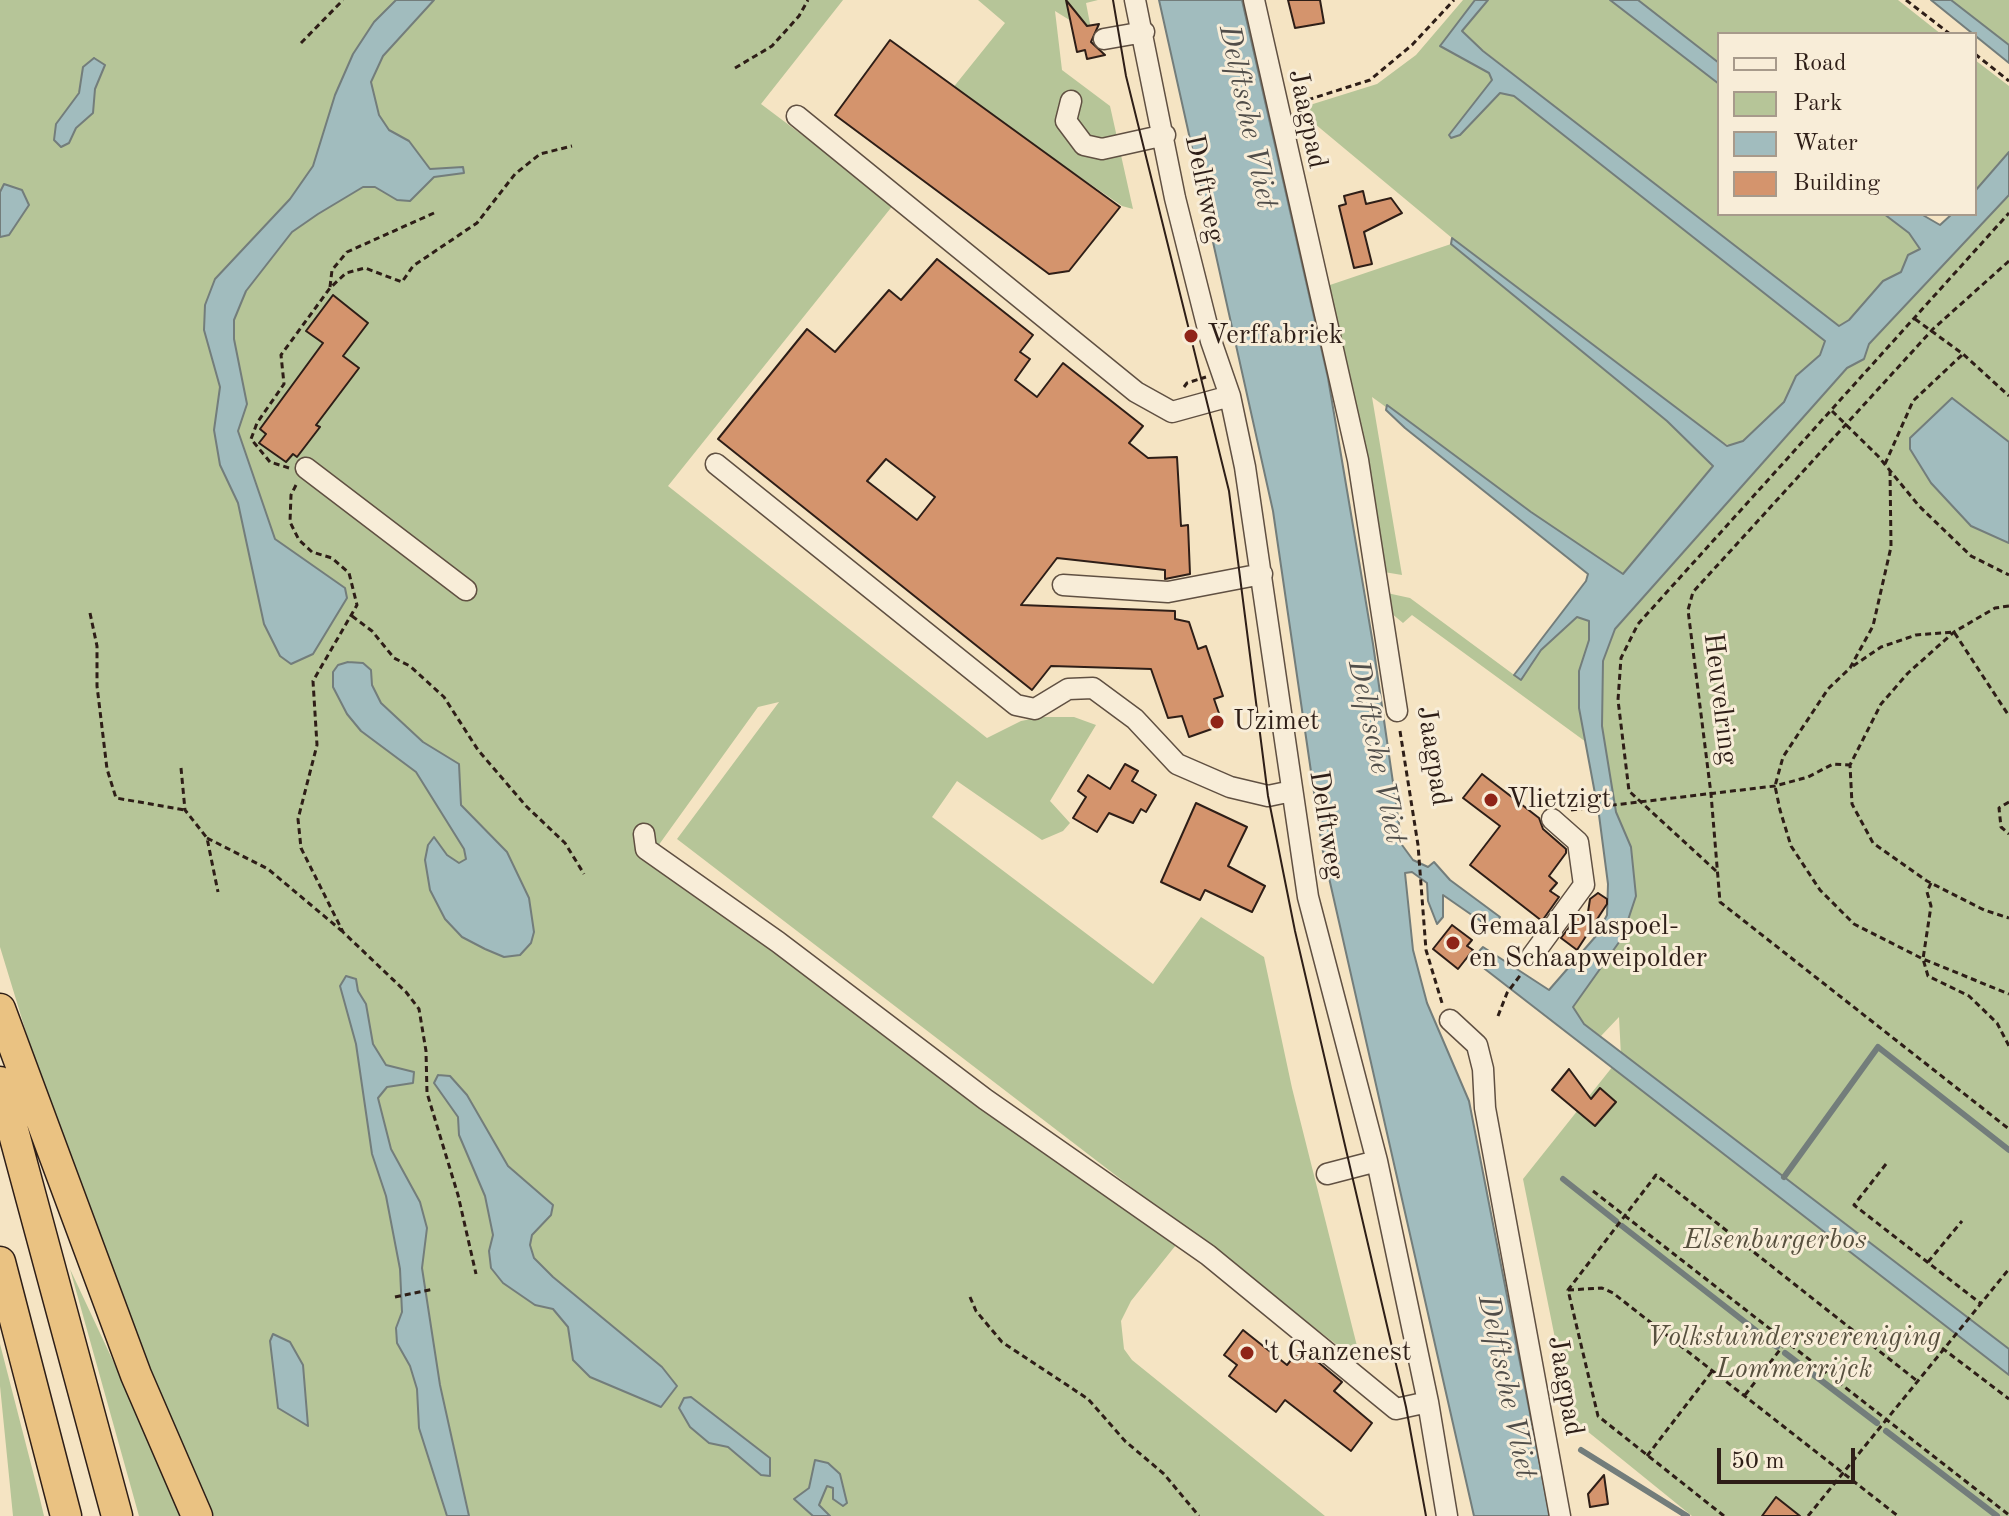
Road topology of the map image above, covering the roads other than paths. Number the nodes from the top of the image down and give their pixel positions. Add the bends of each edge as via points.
1 (1135, 0) edge
2 (1254, 0) edge
3 (1144, 32) junction
4 (1104, 39) dead end
5 (1071, 101) dead end
6 (797, 116) dead end
7 (1165, 135) junction
8 (1230, 396) junction
9 (716, 464) dead end
10 (306, 468) road end
11 (1262, 574) junction
12 (1063, 585) dead end
13 (466, 590) dead end
14 (1397, 711) road end
15 (1292, 791) junction
16 (1556, 813) road end
17 (644, 834) dead end
18 (1530, 961) road end
19 (0, 1009) edge
20 (1450, 1020) road end
21 (0, 1082) edge
22 (1377, 1161) junction
23 (1327, 1174) dead end
24 (0, 1262) edge
25 (1428, 1402) junction
26 (66, 1516) edge
27 (117, 1516) edge
28 (197, 1516) edge
29 (1447, 1516) edge
30 (1560, 1516) edge

1 - 3 street, Delftweg
2 - 14 street, Jaagpad via 1358,460
3 - 4 street
3 - 7 street, Delftweg
5 - 7 street via 1066,121 1084,145 1102,149
6 - 8 street via 1136,392 1172,412
7 - 8 street, Delftweg via 1182,226
8 - 11 street, Delftweg
9 - 15 street via 1016,705 1035,709 1068,689 1093,688 1135,719 1177,764 1230,787 1268,796
10 - 13 street
11 - 12 street via 1168,592
11 - 15 street, Delftweg
15 - 22 street, Delftweg via 1308,897
16 - 18 street via 1578,842 1584,885
17 - 25 street via 646,849 985,1099 1208,1255 1396,1409
19 - 28 highway via 136,1375
20 - 30 street, Jaagpad via 1477,1045 1483,1069 1485,1108
21 - 27 highway
22 - 23 street
22 - 25 street, Delftweg
24 - 26 highway
25 - 29 street, Delftweg

